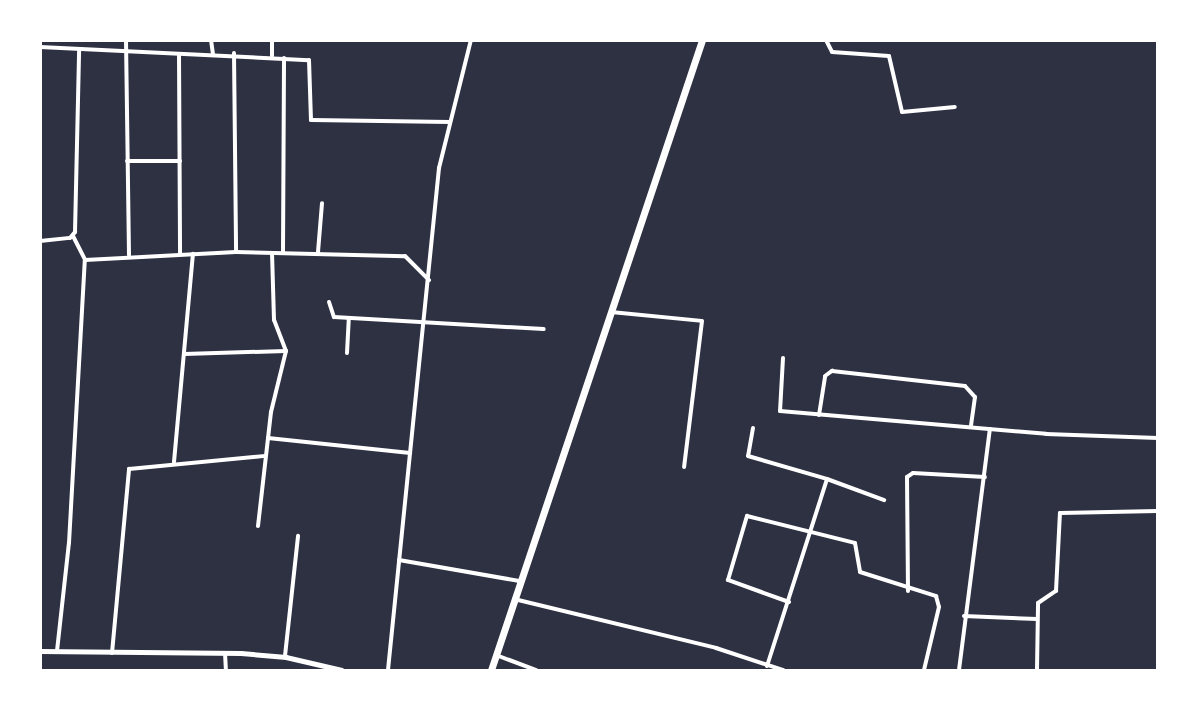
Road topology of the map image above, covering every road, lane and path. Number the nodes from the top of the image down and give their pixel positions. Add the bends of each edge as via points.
1 (126, 40) edge
2 (211, 40) edge
3 (272, 40) edge
4 (471, 40) edge
5 (702, 40) edge
6 (826, 40) edge
7 (40, 46) edge
8 (79, 49) junction
9 (126, 50) junction
10 (180, 53) junction
11 (234, 53) junction
12 (213, 54) junction
13 (272, 56) junction
14 (284, 58) junction
15 (955, 108) dead end
16 (450, 122) junction
17 (127, 161) junction
18 (180, 161) junction
19 (322, 203) dead end
20 (73, 236) junction
21 (40, 241) edge
22 (236, 252) junction
23 (318, 252) junction
24 (272, 253) junction
25 (283, 253) junction
26 (180, 254) junction
27 (193, 254) junction
28 (129, 255) junction
29 (85, 260) junction
30 (429, 280) junction
31 (329, 302) dead end
32 (610, 312) junction
33 (349, 318) junction
34 (424, 320) junction
35 (543, 329) dead end
36 (286, 351) junction
37 (347, 353) dead end
38 (184, 354) junction
39 (783, 358) dead end
40 (819, 415) junction
41 (971, 427) junction
42 (753, 428) dead end
43 (990, 429) junction
44 (268, 438) junction
45 (1158, 438) edge
46 (410, 453) junction
47 (265, 456) junction
48 (174, 462) junction
49 (684, 467) dead end
50 (985, 477) junction
51 (826, 479) junction
52 (884, 500) dead end
53 (1158, 512) edge
54 (258, 526) dead end
55 (811, 532) junction
56 (298, 536) dead end
57 (399, 560) junction
58 (519, 581) junction
59 (908, 591) junction
60 (514, 598) junction
61 (789, 602) junction
62 (964, 616) junction
63 (1037, 619) junction
64 (40, 651) edge
65 (57, 651) junction
66 (112, 653) junction
67 (225, 653) junction
68 (496, 654) junction
69 (285, 656) junction
70 (767, 666) junction
71 (226, 670) edge
72 (342, 670) edge
73 (388, 670) edge
74 (490, 670) edge
75 (536, 670) edge
76 (783, 670) edge
77 (924, 670) edge
78 (958, 670) edge
79 (1037, 670) edge

1 - 9 street
2 - 12 street
3 - 13 street
4 - 16 street
5 - 32 highway
6 - 15 street via 832,52 889,56 902,112
7 - 8 street
8 - 9 street
8 - 20 street
9 - 10 street
9 - 17 street
10 - 12 street
10 - 18 street
11 - 12 street
11 - 13 street
11 - 22 street
13 - 14 street
14 - 16 street via 309,60 311,120
14 - 25 street
16 - 30 street via 439,168
17 - 18 street
17 - 28 street
18 - 26 street
19 - 23 street
20 - 21 street
20 - 29 street
22 - 24 street
22 - 27 street
23 - 25 street
23 - 30 street via 408,256
24 - 25 street
24 - 36 street via 274,320
26 - 27 street
26 - 28 street
27 - 38 street
28 - 29 street
29 - 65 street via 69,543
30 - 34 street
31 - 33 street via 332,316
32 - 49 street via 702,321
32 - 58 highway
33 - 34 street
33 - 37 street
34 - 35 street
34 - 46 street
36 - 38 street
36 - 44 street
38 - 48 street
39 - 40 street via 778,410
40 - 41 street
40 - 41 street via 825,376 832,370 965,386 975,397
41 - 43 street
42 - 51 street via 748,456
43 - 45 street
43 - 50 street
44 - 46 street
44 - 47 street
46 - 57 street
47 - 48 street
47 - 54 street
48 - 66 street via 134,466 126,475
50 - 59 street via 913,473 907,477
50 - 62 street
51 - 52 street
51 - 55 street
53 - 63 street via 1060,513 1056,591 1038,603
55 - 59 street via 855,543 860,572
55 - 61 street
55 - 61 street via 747,516 731,562 732,584
56 - 69 street
57 - 58 street
57 - 73 street
58 - 60 highway
59 - 77 street via 936,596 939,602
60 - 68 highway
60 - 70 street
61 - 70 street
62 - 63 street
62 - 78 street
63 - 79 street
64 - 65 street
65 - 66 street
66 - 67 street
67 - 69 street
67 - 71 street
68 - 74 highway
68 - 75 street
69 - 72 street
70 - 76 street

